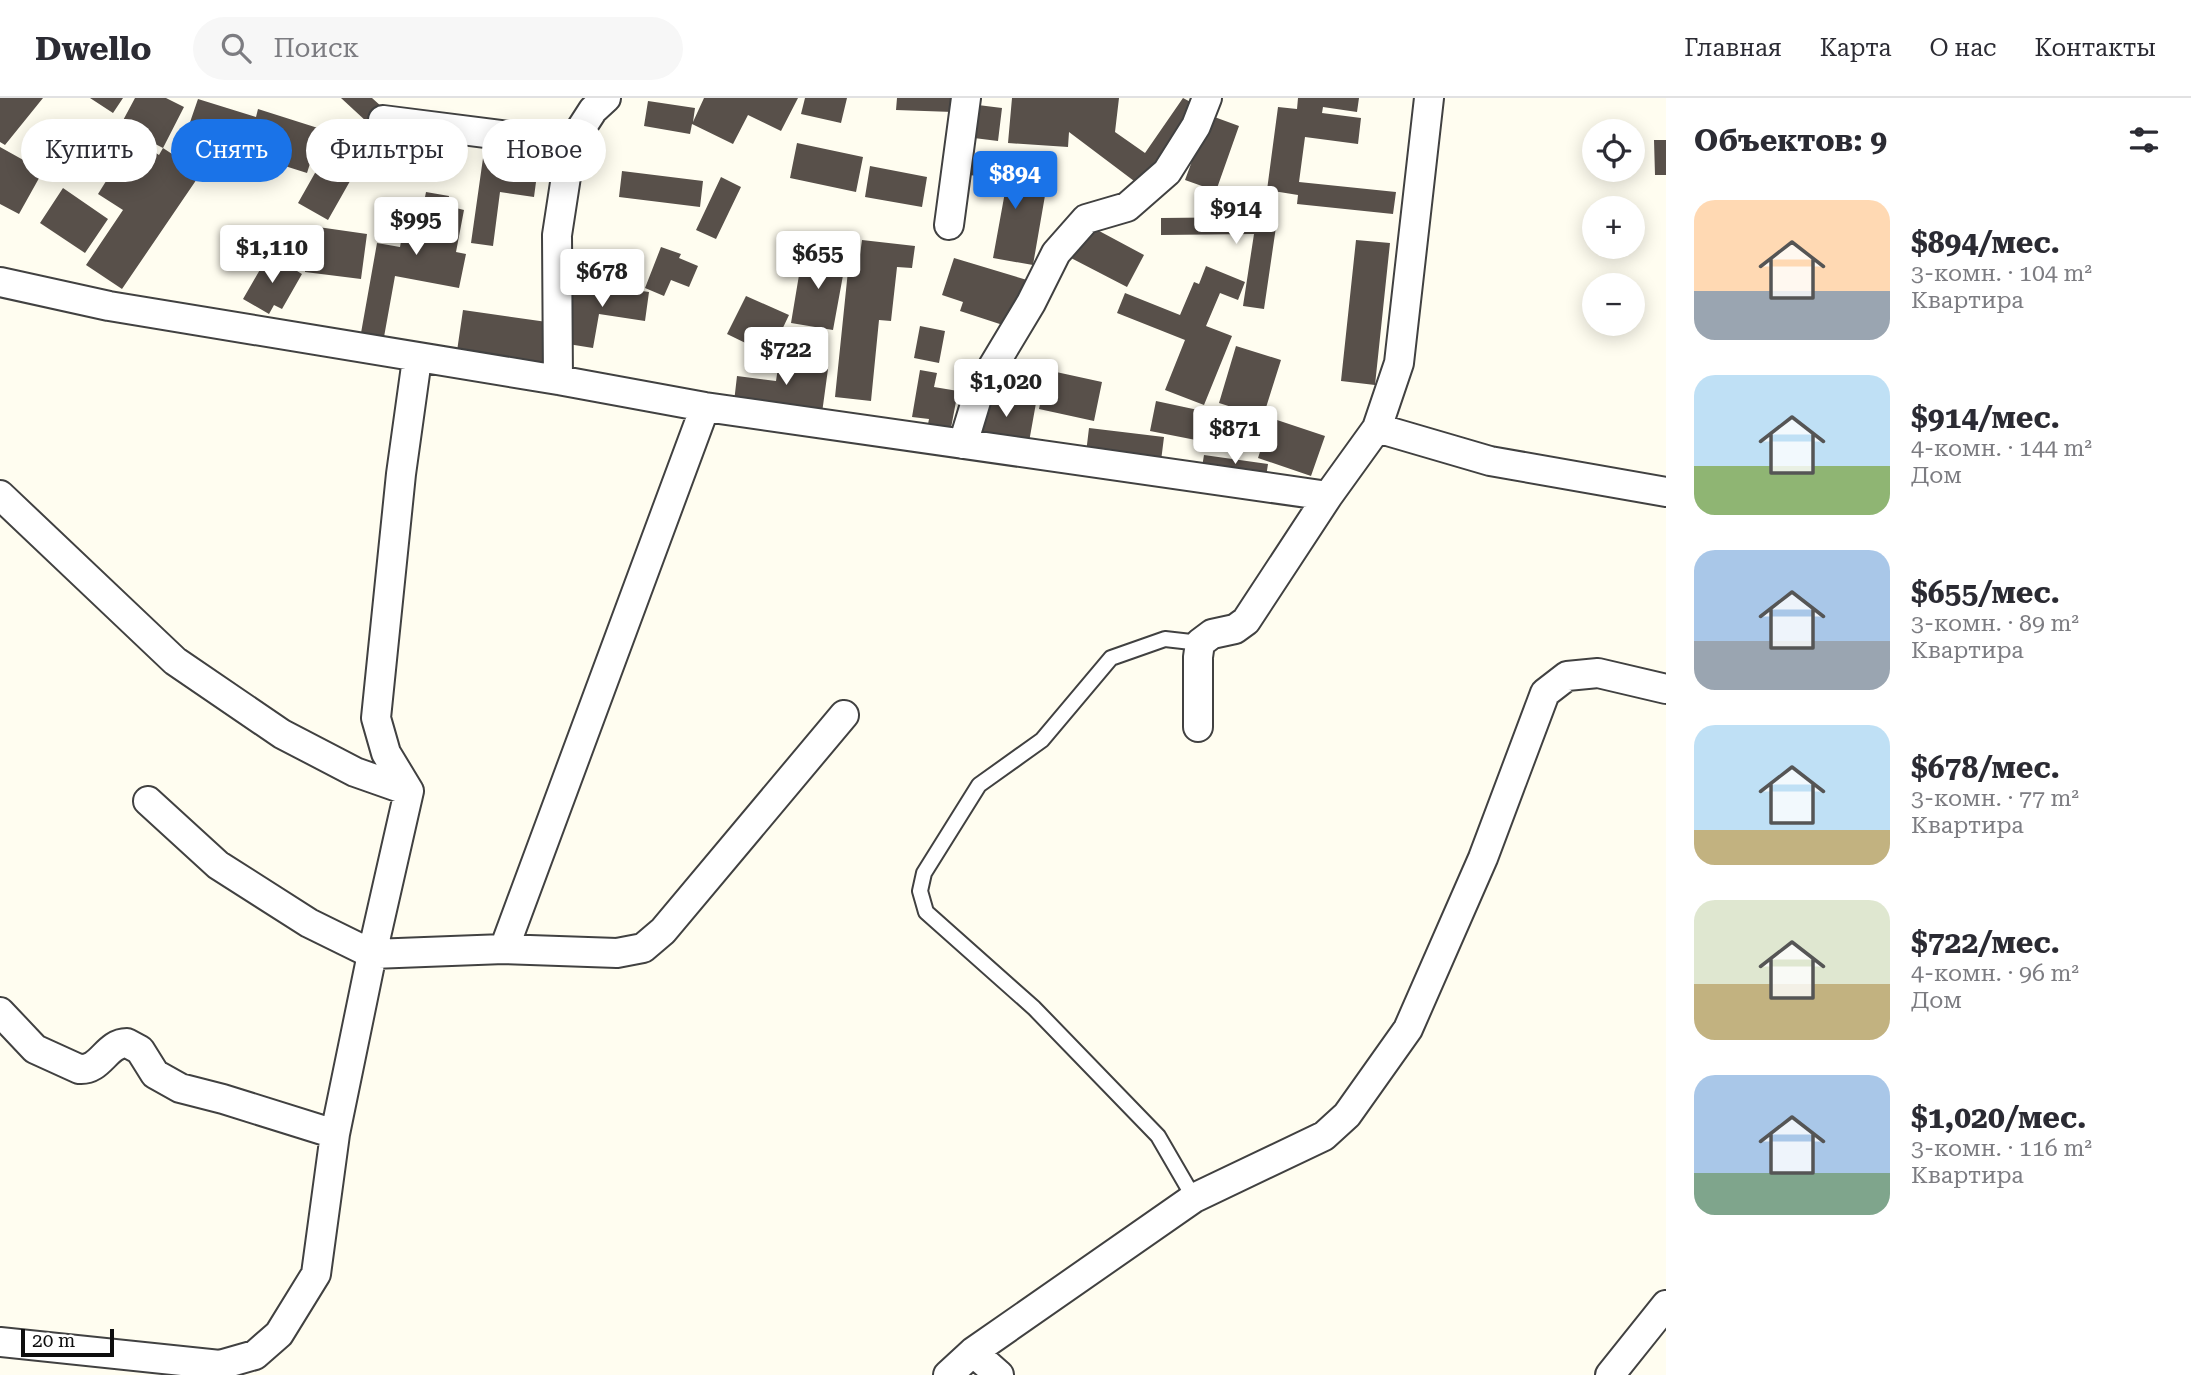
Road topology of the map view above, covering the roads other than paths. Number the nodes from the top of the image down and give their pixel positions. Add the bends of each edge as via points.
1 (606, 98) edge
2 (966, 98) edge
3 (1208, 98) edge
4 (1429, 98) edge
5 (587, 119) edge
6 (565, 182) edge
7 (949, 225) dead end
8 (0, 282) edge
9 (417, 359) junction
10 (558, 380) junction
11 (705, 407) junction
12 (1377, 428) junction
13 (963, 444) junction
14 (1666, 492) edge
15 (0, 495) edge
16 (1328, 496) junction
17 (1200, 643) junction
18 (1666, 689) edge
19 (844, 715) dead end
20 (1198, 727) dead end
21 (409, 791) junction
22 (148, 801) dead end
23 (504, 949) junction
24 (372, 954) junction
25 (0, 1012) edge
26 (335, 1134) junction
27 (1194, 1198) junction
28 (1666, 1305) edge
29 (0, 1342) edge
30 (973, 1352) junction
31 (948, 1375) edge
32 (999, 1375) edge
33 (1610, 1375) edge

1 - 5 street
2 - 7 street
3 - 13 street via 1167,172 1127,207 1086,219 1056,253 980,388
4 - 12 street via 1399,363
6 - 10 street via 557,235
8 - 9 street via 109,306
9 - 10 street
9 - 21 street via 376,718 386,753
10 - 11 street
11 - 13 street
11 - 23 street
12 - 14 street via 1490,461
12 - 16 street
13 - 16 street
15 - 21 street via 175,661 282,734 355,772
16 - 17 street via 1246,621
17 - 20 street
17 - 27 lane via 1165,639 1111,658 1042,740 979,785 923,873 920,891 926,912 1034,1007 1158,1136
18 - 27 street via 1598,673 1567,676 1545,693 1483,859 1408,1029 1347,1115 1324,1136
19 - 23 street via 663,931 643,948 617,953
21 - 24 street
22 - 24 street via 218,865 309,923
23 - 24 street
24 - 26 street
25 - 26 street via 36,1049 79,1069 87,1070 113,1046 127,1043 139,1050 155,1074 180,1088
26 - 29 street via 316,1274 279,1334 255,1355 220,1364
27 - 30 street
28 - 33 street
30 - 31 street
30 - 32 street

